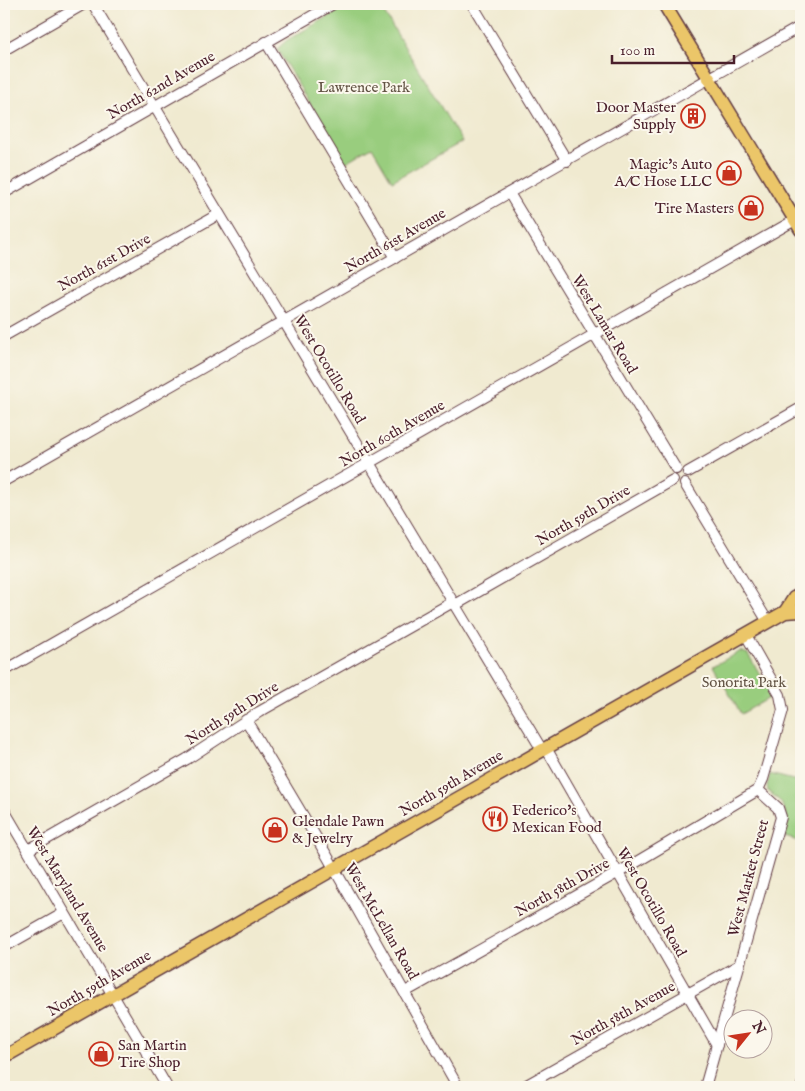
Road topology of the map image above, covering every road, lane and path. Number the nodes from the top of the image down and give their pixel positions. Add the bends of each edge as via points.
1 (84, 4) edge
2 (92, 4) edge
3 (333, 4) edge
4 (472, 4) edge
5 (664, 4) edge
6 (801, 26) edge
7 (266, 42) junction
8 (4, 50) edge
9 (710, 78) junction
10 (154, 106) junction
11 (567, 161) junction
12 (4, 193) edge
13 (509, 193) junction
14 (219, 214) junction
15 (799, 225) edge
16 (395, 258) junction
17 (284, 321) junction
18 (594, 334) junction
19 (4, 336) edge
20 (801, 408) edge
21 (370, 463) junction
22 (676, 469) junction
23 (688, 472) junction
24 (673, 480) junction
25 (4, 481) edge
26 (685, 484) junction
27 (801, 594) edge
28 (454, 604) junction
29 (801, 611) edge
30 (785, 612) junction
31 (768, 622) junction
32 (746, 634) junction
33 (4, 671) edge
34 (246, 720) junction
35 (544, 749) junction
36 (758, 790) junction
37 (4, 810) edge
38 (28, 850) junction
39 (334, 868) junction
40 (617, 872) junction
41 (64, 913) junction
42 (4, 947) edge
43 (739, 965) junction
44 (405, 992) junction
45 (113, 993) junction
46 (688, 994) junction
47 (717, 1045) junction
48 (4, 1057) edge
49 (167, 1087) edge
50 (458, 1087) edge
51 (523, 1087) edge
52 (705, 1087) edge

1 - 8 street
2 - 10 street, West Ocotillo Road
3 - 7 street, North 62nd Avenue
4 - 11 street
5 - 9 main road
6 - 9 street, North 61st Avenue
7 - 10 street, North 62nd Avenue
7 - 16 street
9 - 11 street, North 61st Avenue
9 - 15 main road
10 - 12 street, North 62nd Avenue
10 - 14 street, West Ocotillo Road
11 - 13 street, North 61st Avenue
13 - 16 street, North 61st Avenue
13 - 18 street, West Lamar Road
14 - 17 street, West Ocotillo Road
14 - 19 street, North 61st Drive
15 - 18 street, North 60th Avenue
16 - 17 street, North 61st Avenue
17 - 21 street, West Ocotillo Road
17 - 25 street, North 61st Avenue
18 - 21 street, North 60th Avenue
18 - 22 street, West Lamar Road
20 - 23 street
21 - 28 street, West Ocotillo Road
21 - 33 street, North 60th Avenue
22 - 23 street
22 - 24 street
23 - 26 street
24 - 26 street via 680,485
24 - 28 street, North 59th Drive
26 - 31 street
27 - 30 main road, North 59th Avenue via 794,598
28 - 34 street, North 59th Drive
28 - 35 street, West Ocotillo Road
29 - 30 main road, North 59th Avenue
30 - 31 main road, North 59th Avenue
31 - 32 main road, North 59th Avenue
32 - 35 main road, North 59th Avenue
32 - 36 street via 780,695 783,710
34 - 38 street, North 59th Drive
34 - 39 street, West McLellan Road
35 - 39 main road, North 59th Avenue
35 - 40 street, West Ocotillo Road
36 - 40 street, North 58th Drive
36 - 43 street, West Market Street via 778,808 781,817
37 - 38 street, West Maryland Avenue
38 - 41 street, West Maryland Avenue
39 - 44 street, West McLellan Road
39 - 45 main road, North 59th Avenue
40 - 44 street, North 58th Drive
40 - 46 street, West Ocotillo Road
41 - 42 street
41 - 45 street, West Maryland Avenue
43 - 46 street, North 58th Avenue
43 - 47 street, West Market Street
44 - 50 street, West McLellan Road
45 - 48 main road, North 59th Avenue
45 - 49 street, West Maryland Avenue
46 - 47 street, West Ocotillo Road
46 - 51 street, North 58th Avenue
47 - 52 street, West Market Street

